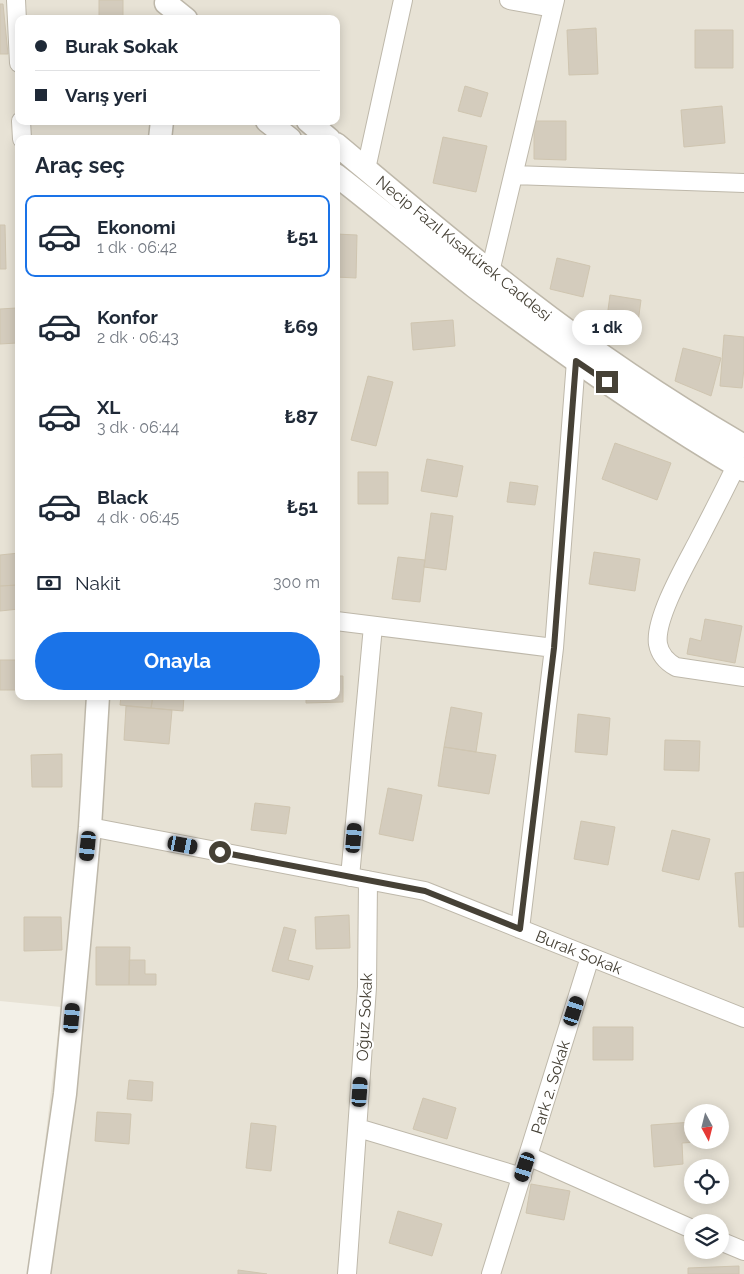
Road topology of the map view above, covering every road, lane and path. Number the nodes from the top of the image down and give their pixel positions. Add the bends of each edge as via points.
1 (16, 0) edge
2 (403, 0) edge
3 (510, 0) edge
4 (554, 4) edge
5 (167, 7) edge
6 (17, 15) edge
7 (180, 15) edge
8 (273, 125) edge
9 (313, 125) edge
10 (285, 135) edge
11 (324, 135) edge
12 (340, 147) edge
13 (366, 169) junction
14 (513, 175) junction
15 (340, 177) edge
16 (744, 183) edge
17 (490, 272) junction
18 (576, 361) junction
19 (742, 461) edge
20 (340, 622) edge
21 (373, 626) junction
22 (554, 648) junction
23 (744, 678) edge
24 (98, 700) edge
25 (90, 827) junction
26 (350, 877) junction
27 (368, 880) junction
28 (520, 929) junction
29 (590, 957) junction
30 (744, 1018) edge
31 (358, 1128) junction
32 (528, 1156) junction
33 (522, 1177) junction
34 (684, 1225) edge
35 (729, 1245) edge
36 (744, 1251) edge
37 (39, 1274) edge
38 (348, 1274) edge
39 (492, 1274) edge

1 - 6 street
2 - 13 street
3 - 4 street
4 - 14 street
5 - 7 street
8 - 10 street
9 - 11 street
12 - 13 street, Necip Fazıl Kısakürek Caddesi
13 - 17 street, Necip Fazıl Kısakürek Caddesi
14 - 16 street
14 - 17 street
15 - 18 street, Necip Fazıl Kısakürek Caddesi via 474,286
17 - 19 street, Necip Fazıl Kısakürek Caddesi via 679,406
18 - 19 street, Necip Fazıl Kısakürek Caddesi via 679,430
18 - 22 street
19 - 23 street via 671,594 659,628 658,643 664,657 676,667
20 - 21 street
21 - 22 street
21 - 26 street
22 - 28 street
24 - 25 street
25 - 26 street, Burak Sokak
25 - 37 street via 65,1094
26 - 27 street, Burak Sokak
27 - 28 street, Burak Sokak via 425,891
27 - 31 street, Oğuz Sokak via 367,987
28 - 29 street, Burak Sokak
29 - 30 street, Burak Sokak
29 - 32 street, Park 2. Sokak
31 - 33 street
31 - 38 street, Oğuz Sokak
32 - 33 street, Park 2. Sokak
32 - 34 street
33 - 39 street, Park 2. Sokak
35 - 36 street

